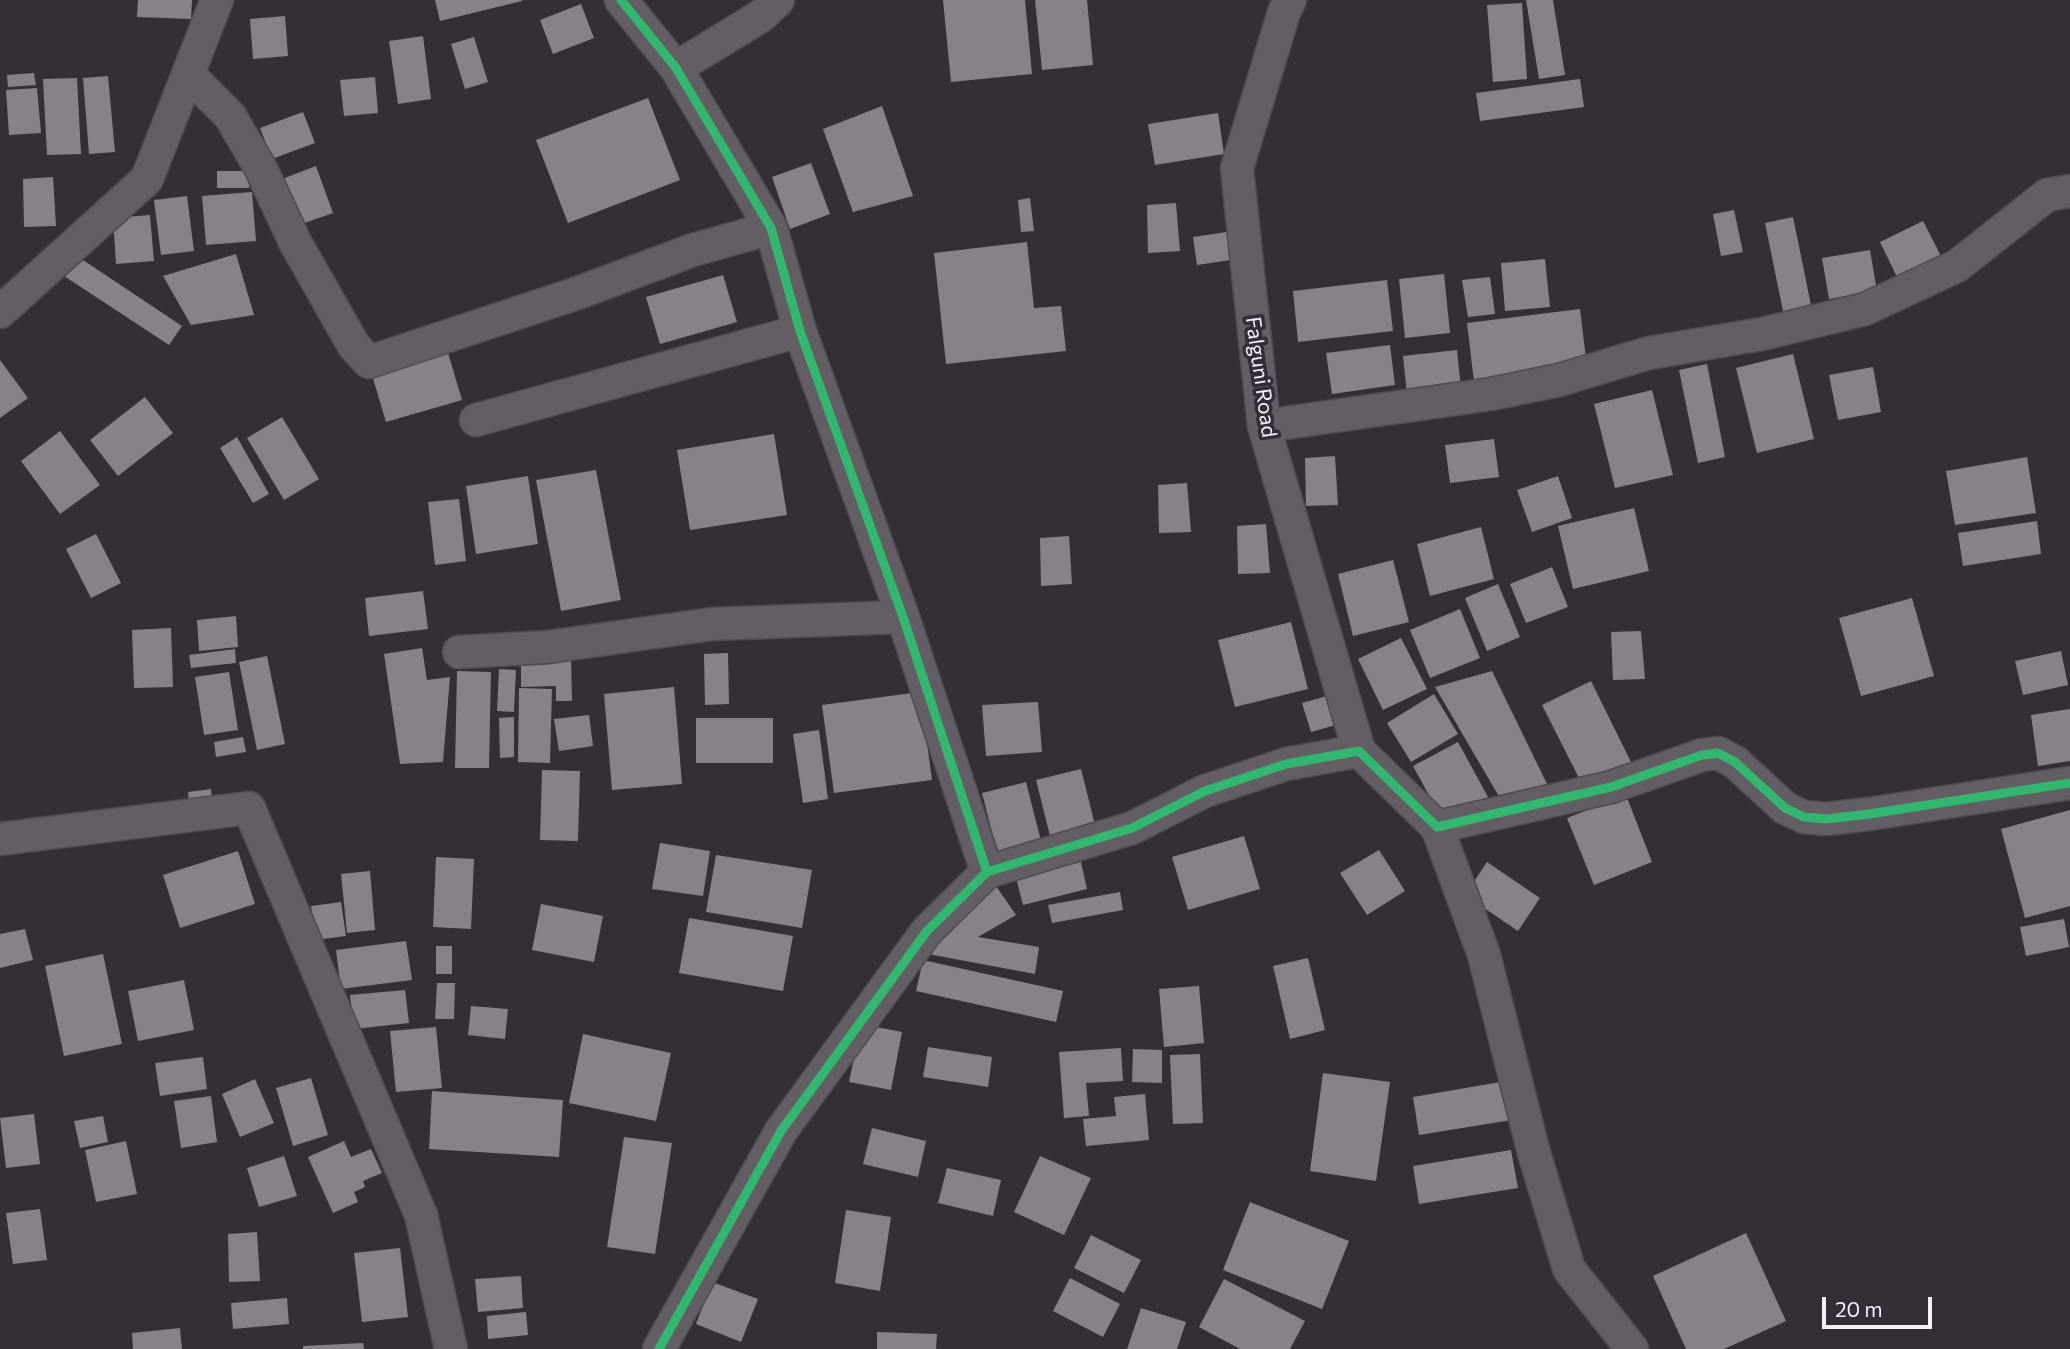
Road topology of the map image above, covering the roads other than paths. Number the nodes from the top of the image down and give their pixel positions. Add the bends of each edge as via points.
1 (217, 0) edge
2 (621, 0) edge
3 (778, 0) edge
4 (1290, 0) edge
5 (676, 68) junction
6 (188, 74) junction
7 (2070, 191) edge
8 (771, 229) junction
9 (0, 312) edge
10 (800, 331) junction
11 (476, 420) dead end
12 (1264, 426) junction
13 (903, 617) junction
14 (459, 652) dead end
15 (1359, 751) junction
16 (2070, 783) edge
17 (1437, 827) junction
18 (0, 839) edge
19 (987, 872) junction
20 (451, 1349) edge
21 (659, 1349) edge
22 (1632, 1349) edge

1 - 6 street
2 - 5 street
3 - 5 street via 761,16
4 - 12 street, Falguni Road via 1237,168
5 - 8 street
6 - 8 street via 230,116 295,242 354,346 369,362 693,250
6 - 9 street via 147,179
7 - 12 street via 2047,195 1958,266 1865,309 1762,334 1649,353 1559,380 1491,394
8 - 10 street
10 - 11 street
10 - 13 street
12 - 15 street, Falguni Road
13 - 14 street via 712,624 561,645
13 - 19 street
15 - 17 street
15 - 19 street via 1275,768 1205,791 1132,828
16 - 17 street via 1869,814 1804,817 1785,808 1735,762 1718,753 1611,787
17 - 22 street via 1484,955 1569,1269
18 - 20 street via 248,808 421,1215
19 - 21 street via 927,931 781,1131

